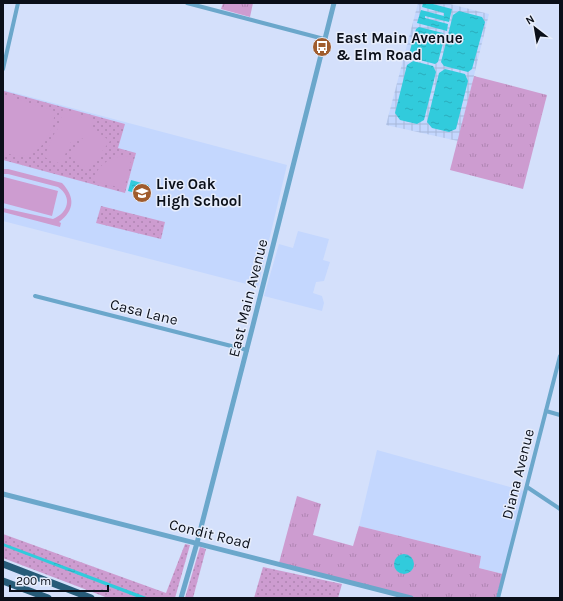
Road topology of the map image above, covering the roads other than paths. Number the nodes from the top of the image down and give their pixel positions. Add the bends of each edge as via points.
1 (18, 3) edge
2 (187, 3) edge
3 (334, 3) edge
4 (324, 39) junction
5 (3, 69) edge
6 (35, 296) dead end
7 (247, 350) junction
8 (560, 356) edge
9 (546, 411) junction
10 (560, 415) edge
11 (527, 487) junction
12 (3, 494) edge
13 (560, 509) edge
14 (197, 543) junction
15 (3, 564) edge
16 (3, 581) edge
17 (48, 598) edge
18 (92, 598) edge
19 (181, 598) edge
20 (411, 598) edge
21 (498, 598) edge

1 - 5 street
2 - 4 street
3 - 4 street, East Main Avenue
4 - 7 street, East Main Avenue
6 - 7 street, Casa Lane
7 - 14 street, East Main Avenue
8 - 9 street, Diana Avenue
9 - 10 street
9 - 11 street, Diana Avenue
11 - 13 street
11 - 21 street, Diana Avenue
12 - 14 street, Condit Road
14 - 19 street, East Main Avenue
14 - 20 street, Condit Road
15 - 18 highway
16 - 17 highway

